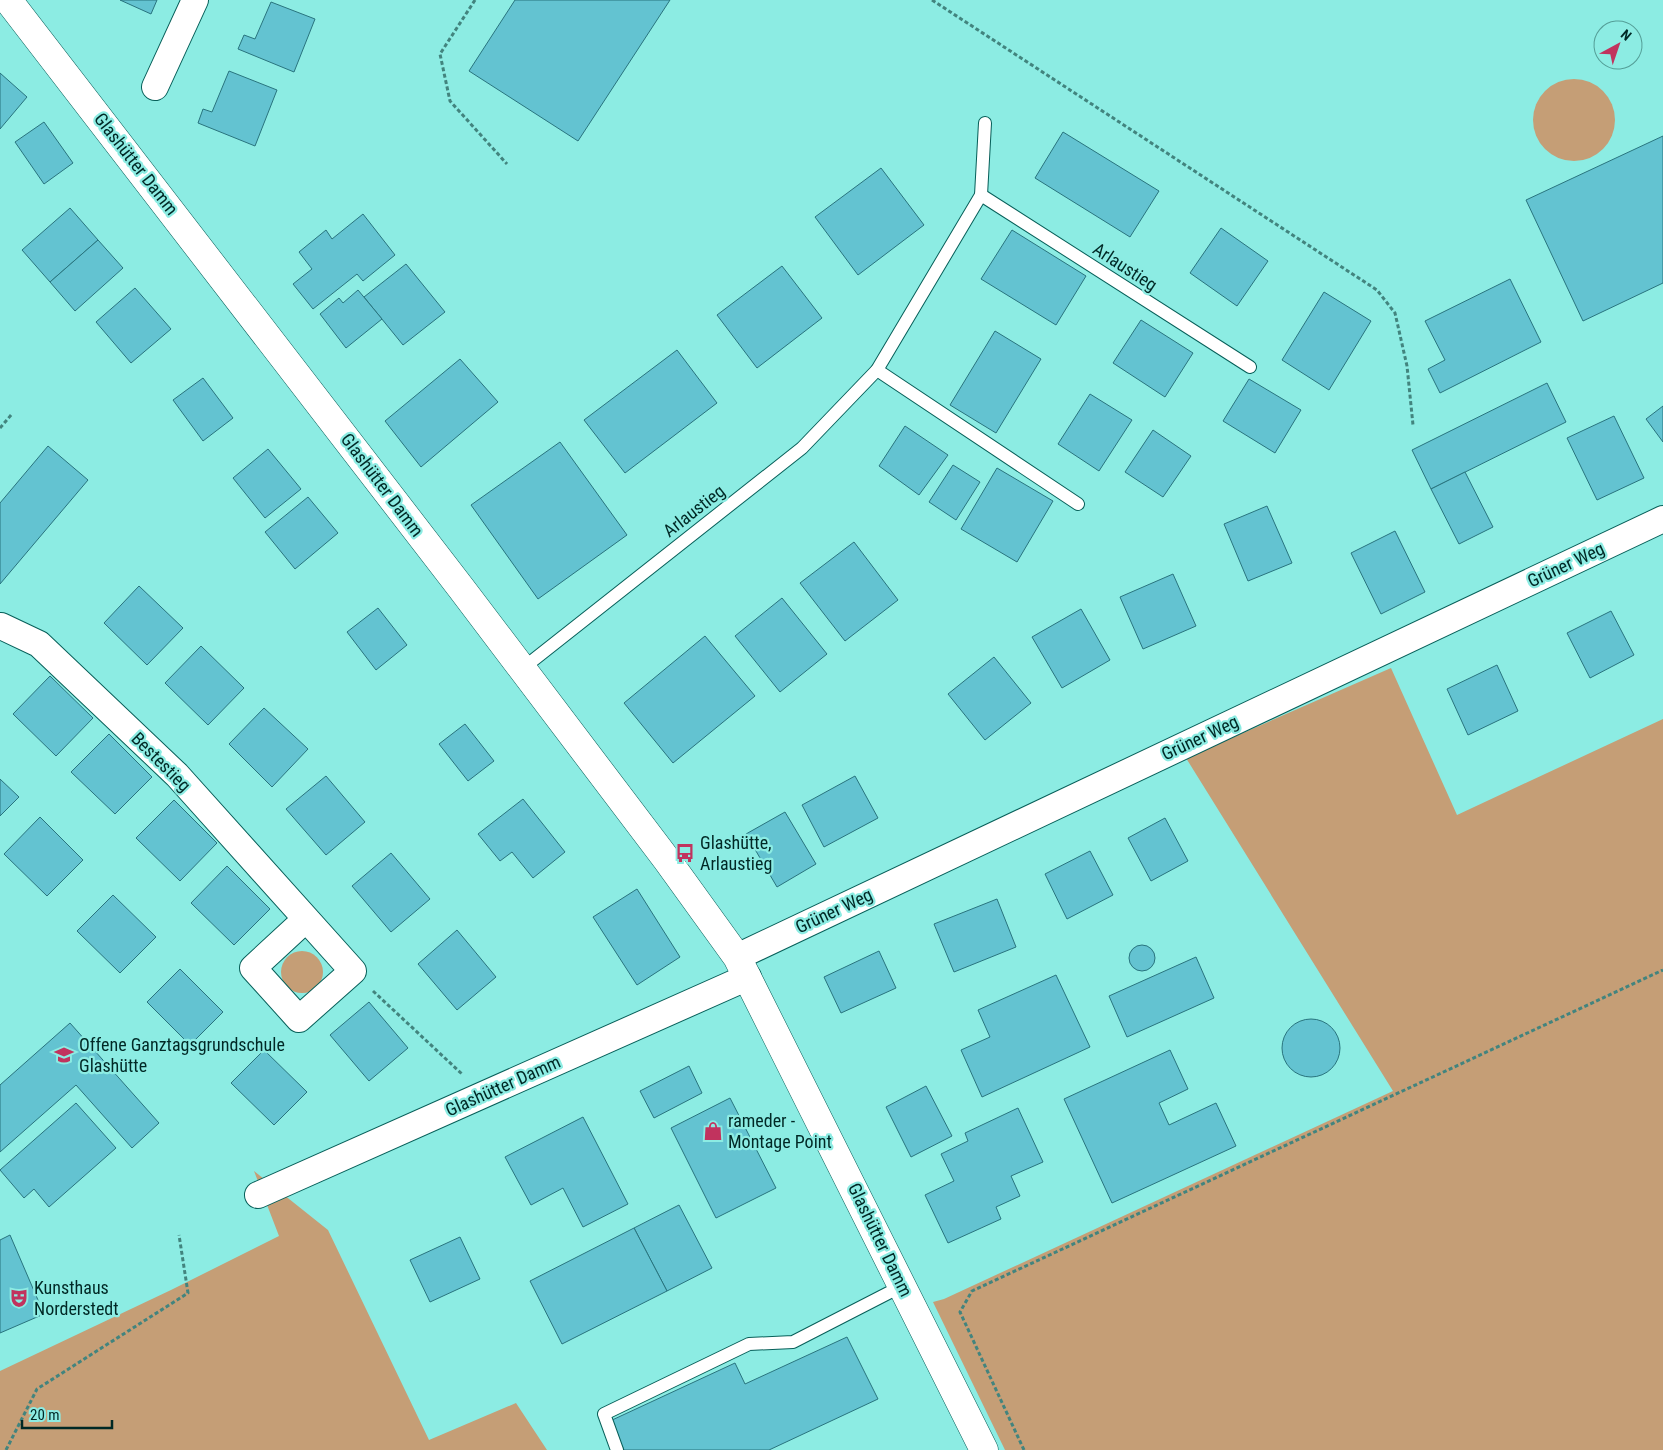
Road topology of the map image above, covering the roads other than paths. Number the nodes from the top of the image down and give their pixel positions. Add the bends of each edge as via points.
1 (8, 0) edge
2 (195, 0) edge
3 (155, 88) dead end
4 (985, 123) dead end
5 (981, 196) junction
6 (1250, 367) dead end
7 (877, 370) junction
8 (1078, 504) dead end
9 (1663, 519) edge
10 (0, 627) edge
11 (522, 669) junction
12 (306, 919) dead end
13 (743, 967) junction
14 (258, 1195) dead end
15 (902, 1286) junction
16 (617, 1450) edge
17 (984, 1450) edge

1 - 11 street, Glashütter Damm
2 - 3 street
4 - 5 lane, Arlaustieg
5 - 6 lane, Arlaustieg
5 - 7 lane, Arlaustieg
7 - 8 lane
7 - 11 lane, Arlaustieg via 802,448
9 - 13 street, Grüner Weg
10 - 12 street, Bestestieg via 39,644 177,775
11 - 13 street, Glashütter Damm
13 - 14 street, Glashütter Damm via 484,1095
13 - 15 street, Glashütter Damm
15 - 16 lane via 793,1342 750,1344 604,1414
15 - 17 street, Glashütter Damm

